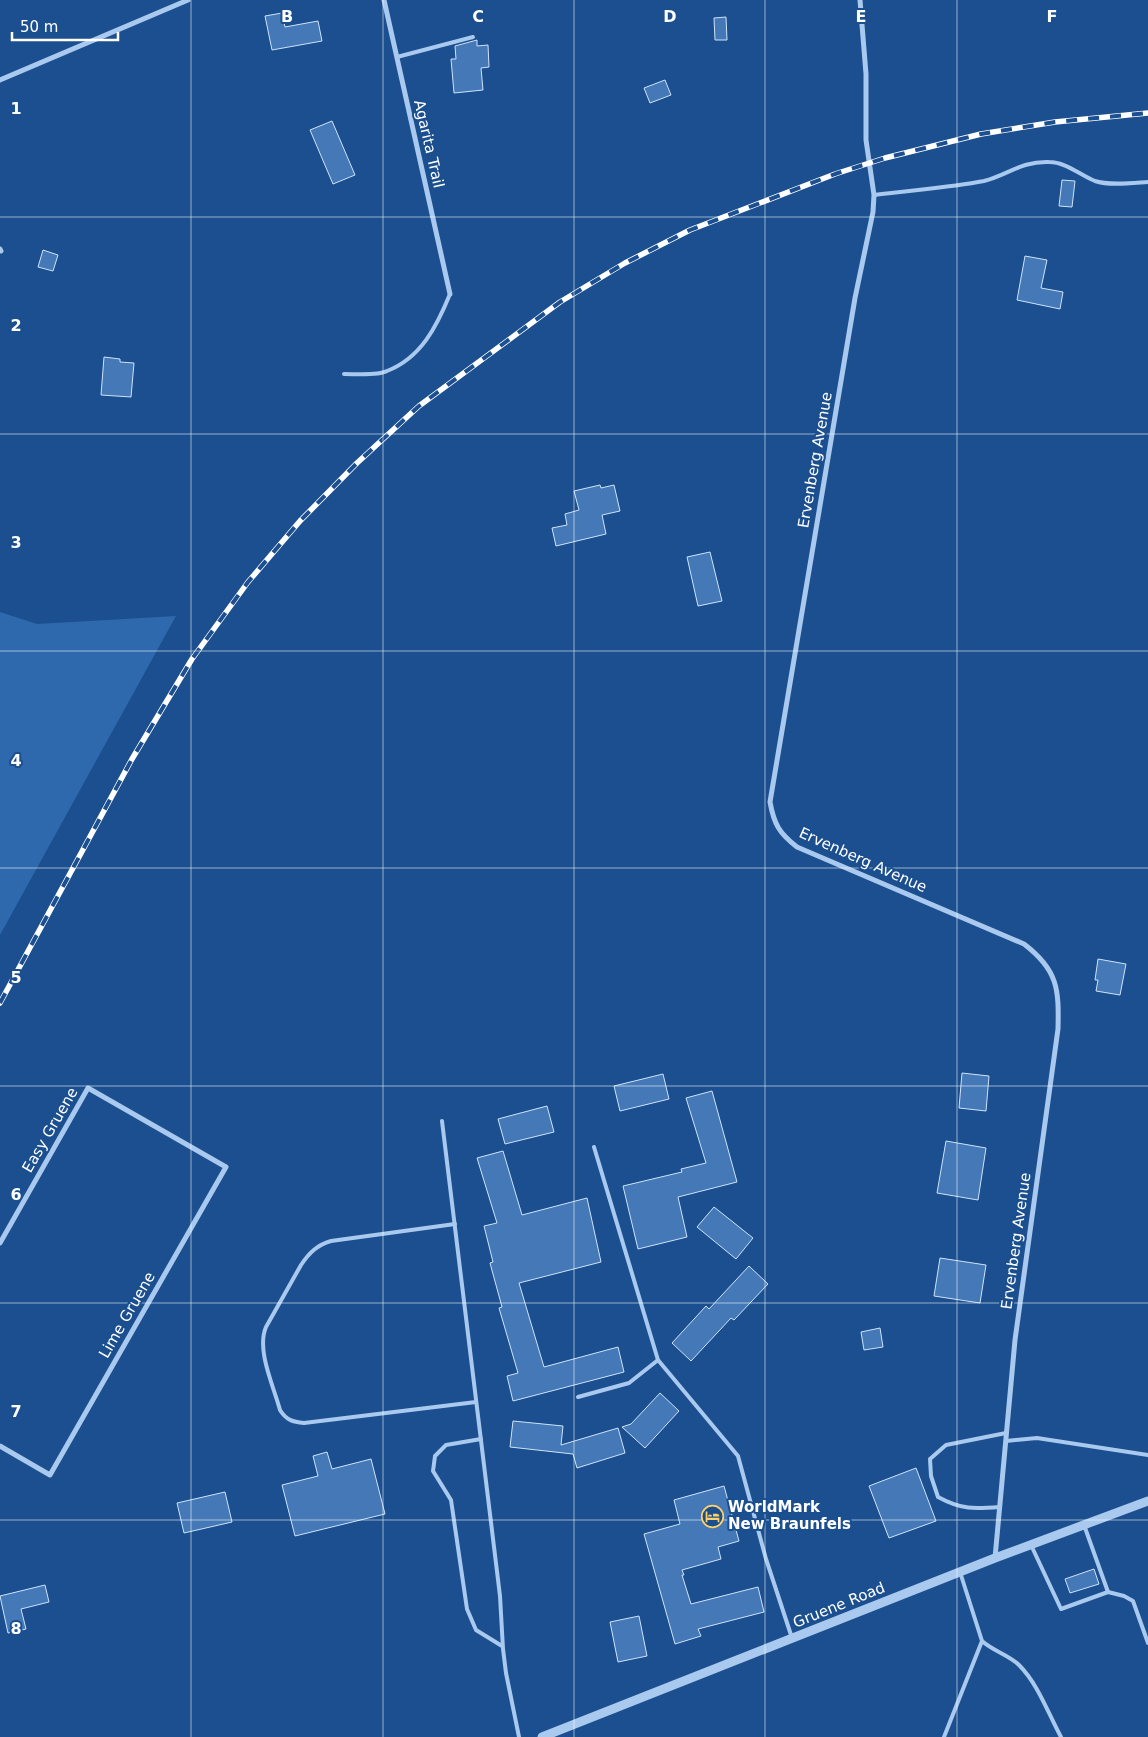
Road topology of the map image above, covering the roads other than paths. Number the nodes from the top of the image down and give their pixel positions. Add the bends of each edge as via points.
1 (188, 0) edge
2 (384, 0) edge
3 (860, 0) edge
4 (474, 37) dead end
5 (397, 57) junction
6 (0, 80) edge
7 (1148, 182) edge
8 (874, 194) junction
9 (450, 294) joint
10 (344, 374) dead end
11 (442, 1121) dead end
12 (594, 1147) dead end
13 (226, 1167) joint
14 (455, 1224) junction
15 (0, 1243) edge
16 (658, 1360) junction
17 (578, 1397) dead end
18 (476, 1402) junction
19 (1006, 1433) junction
20 (481, 1439) junction
21 (1006, 1441) junction
22 (0, 1446) edge
23 (1148, 1455) edge
24 (1148, 1501) edge
25 (1000, 1507) junction
26 (1084, 1525) junction
27 (1030, 1545) junction
28 (995, 1558) junction
29 (960, 1572) junction
30 (1108, 1592) junction
31 (792, 1638) junction
32 (982, 1641) junction
33 (1148, 1643) edge
34 (502, 1646) junction
35 (519, 1737) edge
36 (542, 1737) edge
37 (944, 1737) edge
38 (1061, 1737) edge

1 - 6 street
2 - 5 street, Agarita Trail
3 - 8 street, Ervenberg Avenue via 866,74 866,140
4 - 5 lane
5 - 9 street, Agarita Trail
7 - 8 lane via 1096,181 1075,169 1051,162 1027,163 986,180
8 - 19 street, Ervenberg Avenue via 770,802 778,829 797,847 1024,944 1050,970 1057,987 1058,1029 1015,1340
9 - 10 lane via 426,342 406,360 386,372
11 - 14 lane
12 - 16 lane
13 - 15 street, Easy Gruene via 88,1088
13 - 22 street, Lime Gruene via 50,1475
14 - 18 lane
14 - 18 lane via 321,1244 307,1256 283,1296 263,1335 263,1349 280,1410 284,1417 294,1422
16 - 17 lane via 629,1383
16 - 31 lane via 738,1456
18 - 20 lane
19 - 21 street, Ervenberg Avenue
19 - 25 lane via 946,1445 930,1459 931,1476 938,1497 954,1506 976,1509
20 - 34 lane via 500,1596
20 - 34 lane via 446,1445 435,1456 433,1471 451,1500 467,1609 476,1630
21 - 23 lane via 1037,1438
21 - 25 street, Ervenberg Avenue
24 - 26 street, Gruene Road
25 - 28 street, Ervenberg Avenue
26 - 27 street, Gruene Road
26 - 30 lane
27 - 28 street, Gruene Road
27 - 30 lane via 1061,1609
28 - 29 street, Gruene Road
29 - 31 street, Gruene Road
29 - 32 lane
30 - 33 lane via 1133,1601
31 - 36 street, Gruene Road
32 - 37 lane
32 - 38 lane via 1018,1664 1031,1680
34 - 35 lane

